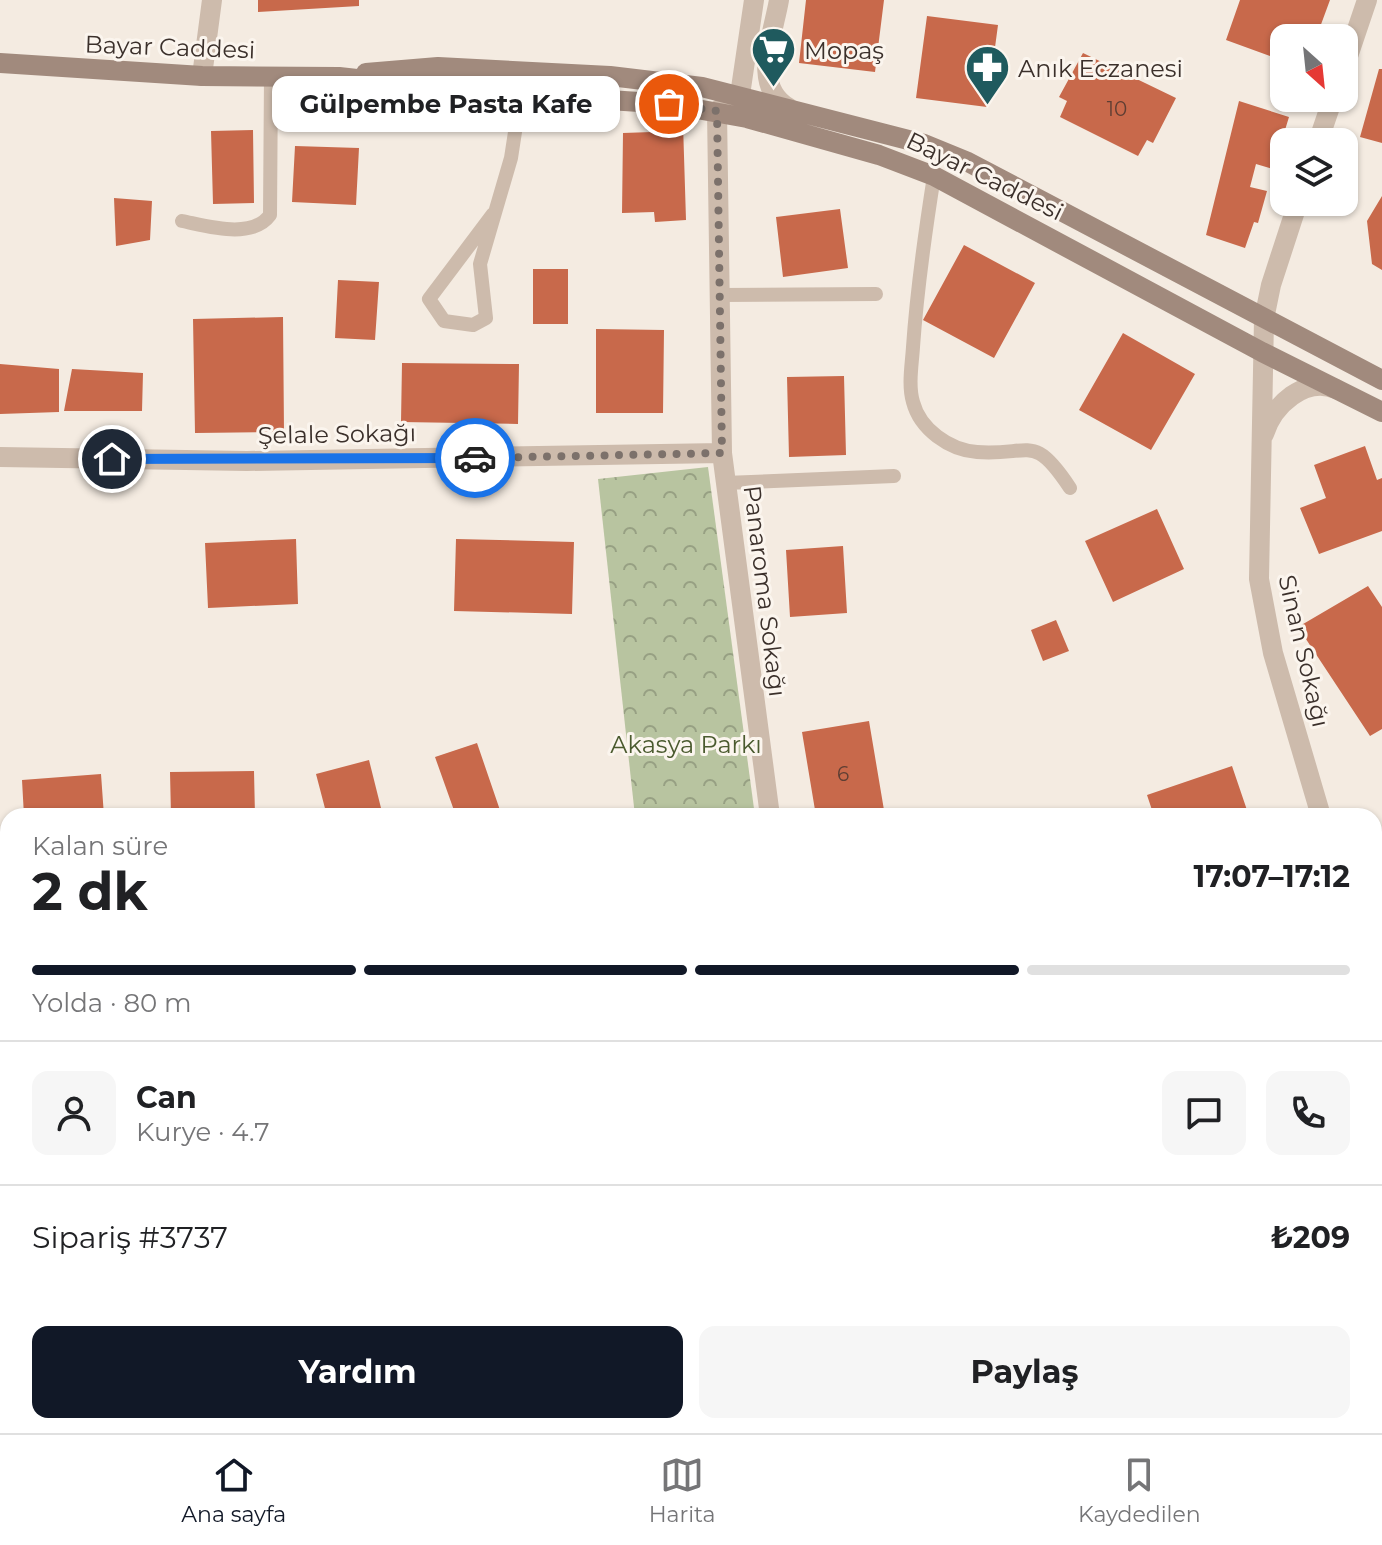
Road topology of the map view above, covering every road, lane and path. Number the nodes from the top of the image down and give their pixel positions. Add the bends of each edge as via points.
1 (212, 0) edge
2 (754, 0) edge
3 (779, 0) edge
4 (1367, 0) edge
5 (1358, 27) edge
6 (0, 63) edge
7 (202, 76) junction
8 (271, 76) junction
9 (339, 77) junction
10 (521, 93) junction
11 (740, 95) junction
12 (789, 108) junction
13 (717, 111) junction
14 (934, 176) junction
15 (493, 214) junction
16 (1293, 216) edge
17 (182, 221) dead end
18 (876, 294) dead end
19 (720, 295) junction
20 (1264, 319) junction
21 (1262, 352) junction
22 (1382, 380) edge
23 (1338, 390) junction
24 (1382, 412) edge
25 (1262, 446) junction
26 (722, 453) junction
27 (0, 457) edge
28 (894, 476) dead end
29 (725, 483) junction
30 (1070, 488) dead end
31 (769, 808) edge
32 (1319, 808) edge

1 - 7 street
2 - 11 street
3 - 12 street via 767,82 775,98
4 - 5 street
6 - 7 main road, Bayar Caddesi
7 - 8 main road, Bayar Caddesi
8 - 9 main road, Bayar Caddesi
8 - 17 lane via 270,215 265,223 240,229
9 - 10 main road, Bayar Caddesi
9 - 11 main road, Bayar Caddesi via 438,67 636,79
10 - 13 main road, Bayar Caddesi
10 - 15 lane via 511,158
11 - 12 main road, Bayar Caddesi
11 - 13 street
12 - 20 main road, Bayar Caddesi via 960,158
13 - 14 main road, Bayar Caddesi via 879,155
13 - 19 street, Panaroma Sokağı
14 - 21 main road, Bayar Caddesi
14 - 30 lane via 919,267 912,365 919,417 952,446 976,452 1029,448 1055,465
15 - 15 lane via 429,299 444,321 473,325 486,318 480,264
16 - 20 street, Sinan Sokağı
18 - 19 lane
19 - 26 street, Panaroma Sokağı
20 - 21 street, Sinan Sokağı
20 - 22 main road, Bayar Caddesi
21 - 23 main road, Bayar Caddesi
21 - 25 street, Sinan Sokağı
23 - 24 main road, Bayar Caddesi
23 - 25 street, Sinan Sokağı via 1318,385 1296,393 1271,416
25 - 32 street, Sinan Sokağı via 1261,596
26 - 27 street, Şelale Sokağı via 270,461
26 - 29 street, Panaroma Sokağı
28 - 29 lane
29 - 31 street, Panaroma Sokağı

